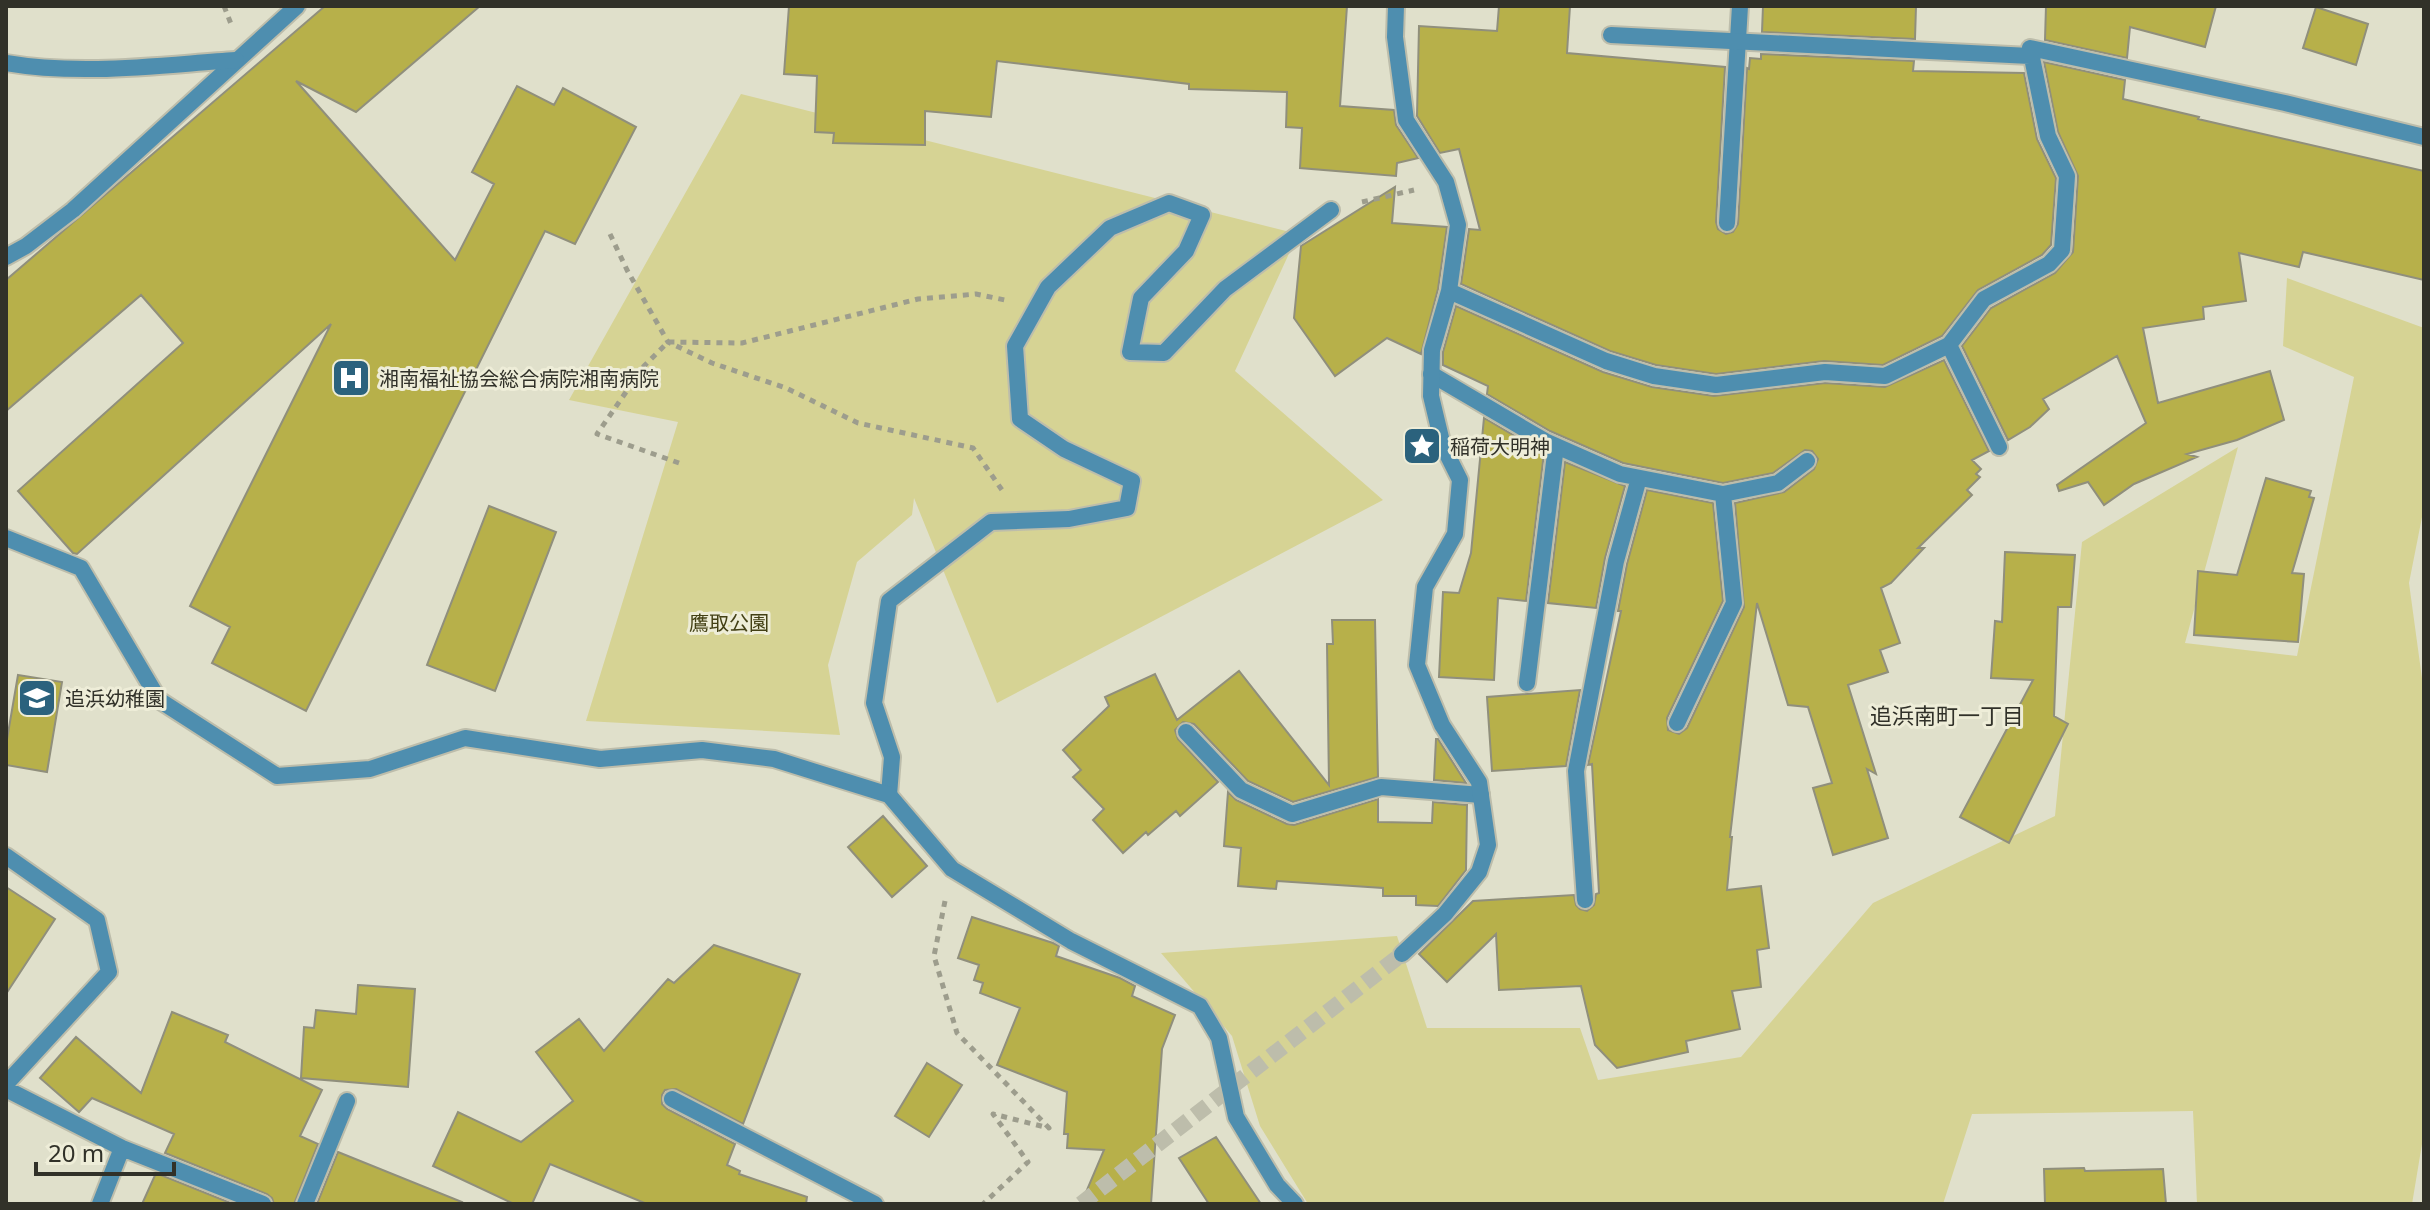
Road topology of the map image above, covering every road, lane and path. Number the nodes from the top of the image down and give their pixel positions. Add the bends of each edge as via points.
1 (297, 6) edge
2 (1396, 6) edge
3 (1740, 6) edge
4 (1611, 35) dead end
5 (1738, 42) junction
6 (2030, 56) junction
7 (236, 60) junction
8 (6, 63) edge
9 (2424, 137) edge
10 (1446, 182) junction
11 (1331, 210) joint
12 (1727, 223) dead end
13 (610, 234) dead end
14 (6, 257) edge
15 (1449, 291) junction
16 (1037, 306) junction
17 (668, 342) junction
18 (1949, 345) junction
19 (1431, 374) junction
20 (1556, 446) junction
21 (1999, 447) dead end
22 (1807, 461) dead end
23 (679, 463) dead end
24 (1639, 478) junction
25 (1723, 494) junction
26 (1022, 521) junction
27 (6, 538) edge
28 (1527, 683) dead end
29 (1677, 723) dead end
30 (1186, 732) dead end
31 (889, 795) junction
32 (1481, 795) junction
33 (6, 856) edge
34 (952, 869) junction
35 (1585, 900) dead end
36 (1402, 954) tunnel mouth
37 (6, 1086) edge
38 (672, 1099) dead end
39 (347, 1101) dead end
40 (122, 1148) junction
41 (100, 1204) edge
42 (263, 1204) edge
43 (305, 1204) edge
44 (875, 1204) edge
45 (983, 1204) edge
46 (1295, 1204) edge

1 - 7 street
2 - 10 street via 1406,120
3 - 5 street
4 - 5 street
5 - 6 street
5 - 12 street
6 - 9 street via 2030,48
6 - 18 street via 2048,136 2067,176 2062,250 2049,264 1984,299
7 - 8 street via 108,69
7 - 14 street via 73,210
10 - 11 path
10 - 15 street via 1458,225
11 - 16 street via 1225,289 1164,353 1130,352 1141,298 1186,251 1202,215 1169,203 1110,228 1048,287
13 - 17 path
15 - 18 street via 1606,361 1654,376 1716,385 1825,372 1885,376
15 - 19 street via 1432,350
16 - 17 path via 976,294 918,299 742,343
16 - 26 street via 1015,346 1020,419 1064,449 1132,481 1127,508
17 - 23 path via 644,366 597,434
17 - 26 path via 858,423 973,448
18 - 21 street
19 - 20 street
19 - 32 street via 1443,446 1460,480 1455,534 1425,587 1417,665 1442,725 1479,782
20 - 24 street
20 - 28 street
22 - 25 street via 1778,483
24 - 25 street
24 - 35 street via 1616,561 1576,771
25 - 29 street via 1734,603
26 - 31 street via 991,522 889,601 874,703 892,757
27 - 31 street via 81,568 159,700 277,776 370,769 465,738 600,759 702,750 774,759
30 - 32 street via 1241,790 1292,814 1381,787
31 - 34 street
32 - 36 street via 1488,845 1479,872
33 - 37 street via 97,920 109,972
34 - 45 path via 934,956 957,1033 1049,1128 993,1114 1028,1162
34 - 46 street via 1071,941 1200,1006 1219,1038 1236,1117 1277,1185
37 - 40 street
38 - 44 street
39 - 43 street
40 - 41 street
40 - 42 street

